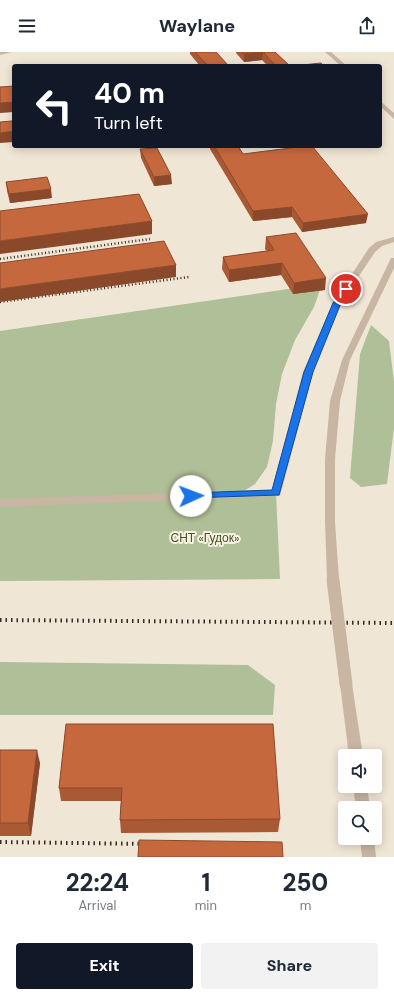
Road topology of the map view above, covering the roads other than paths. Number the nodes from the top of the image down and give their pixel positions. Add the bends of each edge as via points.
1 (9, 52) edge
2 (328, 52) edge
3 (0, 53) edge
4 (342, 64) edge
5 (382, 105) edge
6 (394, 117) edge
7 (394, 240) edge
8 (394, 260) edge
9 (0, 503) edge
10 (355, 749) edge
11 (368, 845) edge
12 (369, 857) edge

1 - 3 street
2 - 4 street
5 - 6 street
7 - 9 street via 379,244 372,250 337,303 308,372 276,493
8 - 10 street, bridge via 346,360 335,401 330,459 333,579
11 - 12 street

